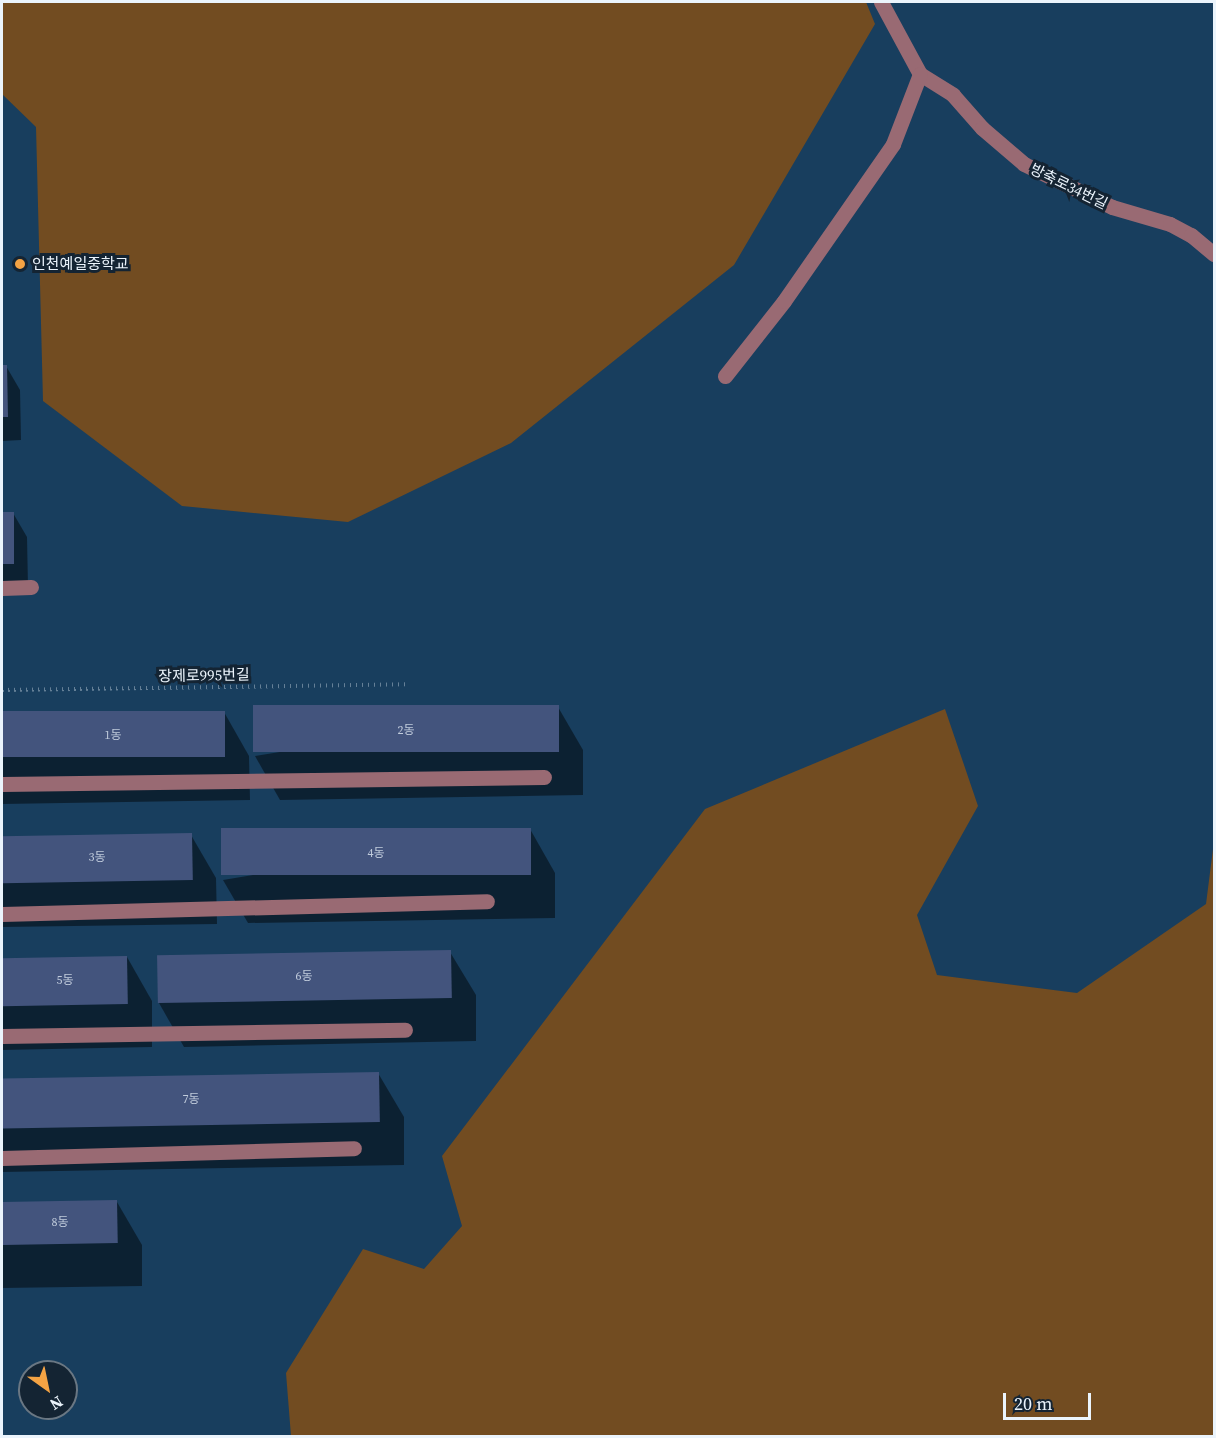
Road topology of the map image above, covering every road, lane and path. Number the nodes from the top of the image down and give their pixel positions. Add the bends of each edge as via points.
1 (881, 2) edge
2 (920, 74) junction
3 (1215, 254) edge
4 (725, 376) dead end
5 (31, 587) dead end
6 (2, 588) edge
7 (408, 684) dead end
8 (2, 690) edge
9 (544, 777) dead end
10 (2, 784) edge
11 (487, 902) dead end
12 (2, 914) edge
13 (405, 1030) dead end
14 (2, 1036) edge
15 (354, 1148) dead end
16 (2, 1158) edge

1 - 2 street, 방축로34번길
2 - 3 street, 방축로34번길 via 952,95 982,128 1024,164 1112,207 1170,224
2 - 4 street via 893,144 784,301
5 - 6 street
7 - 8 path, 장제로995번길
9 - 10 street
11 - 12 street
13 - 14 street
15 - 16 street

